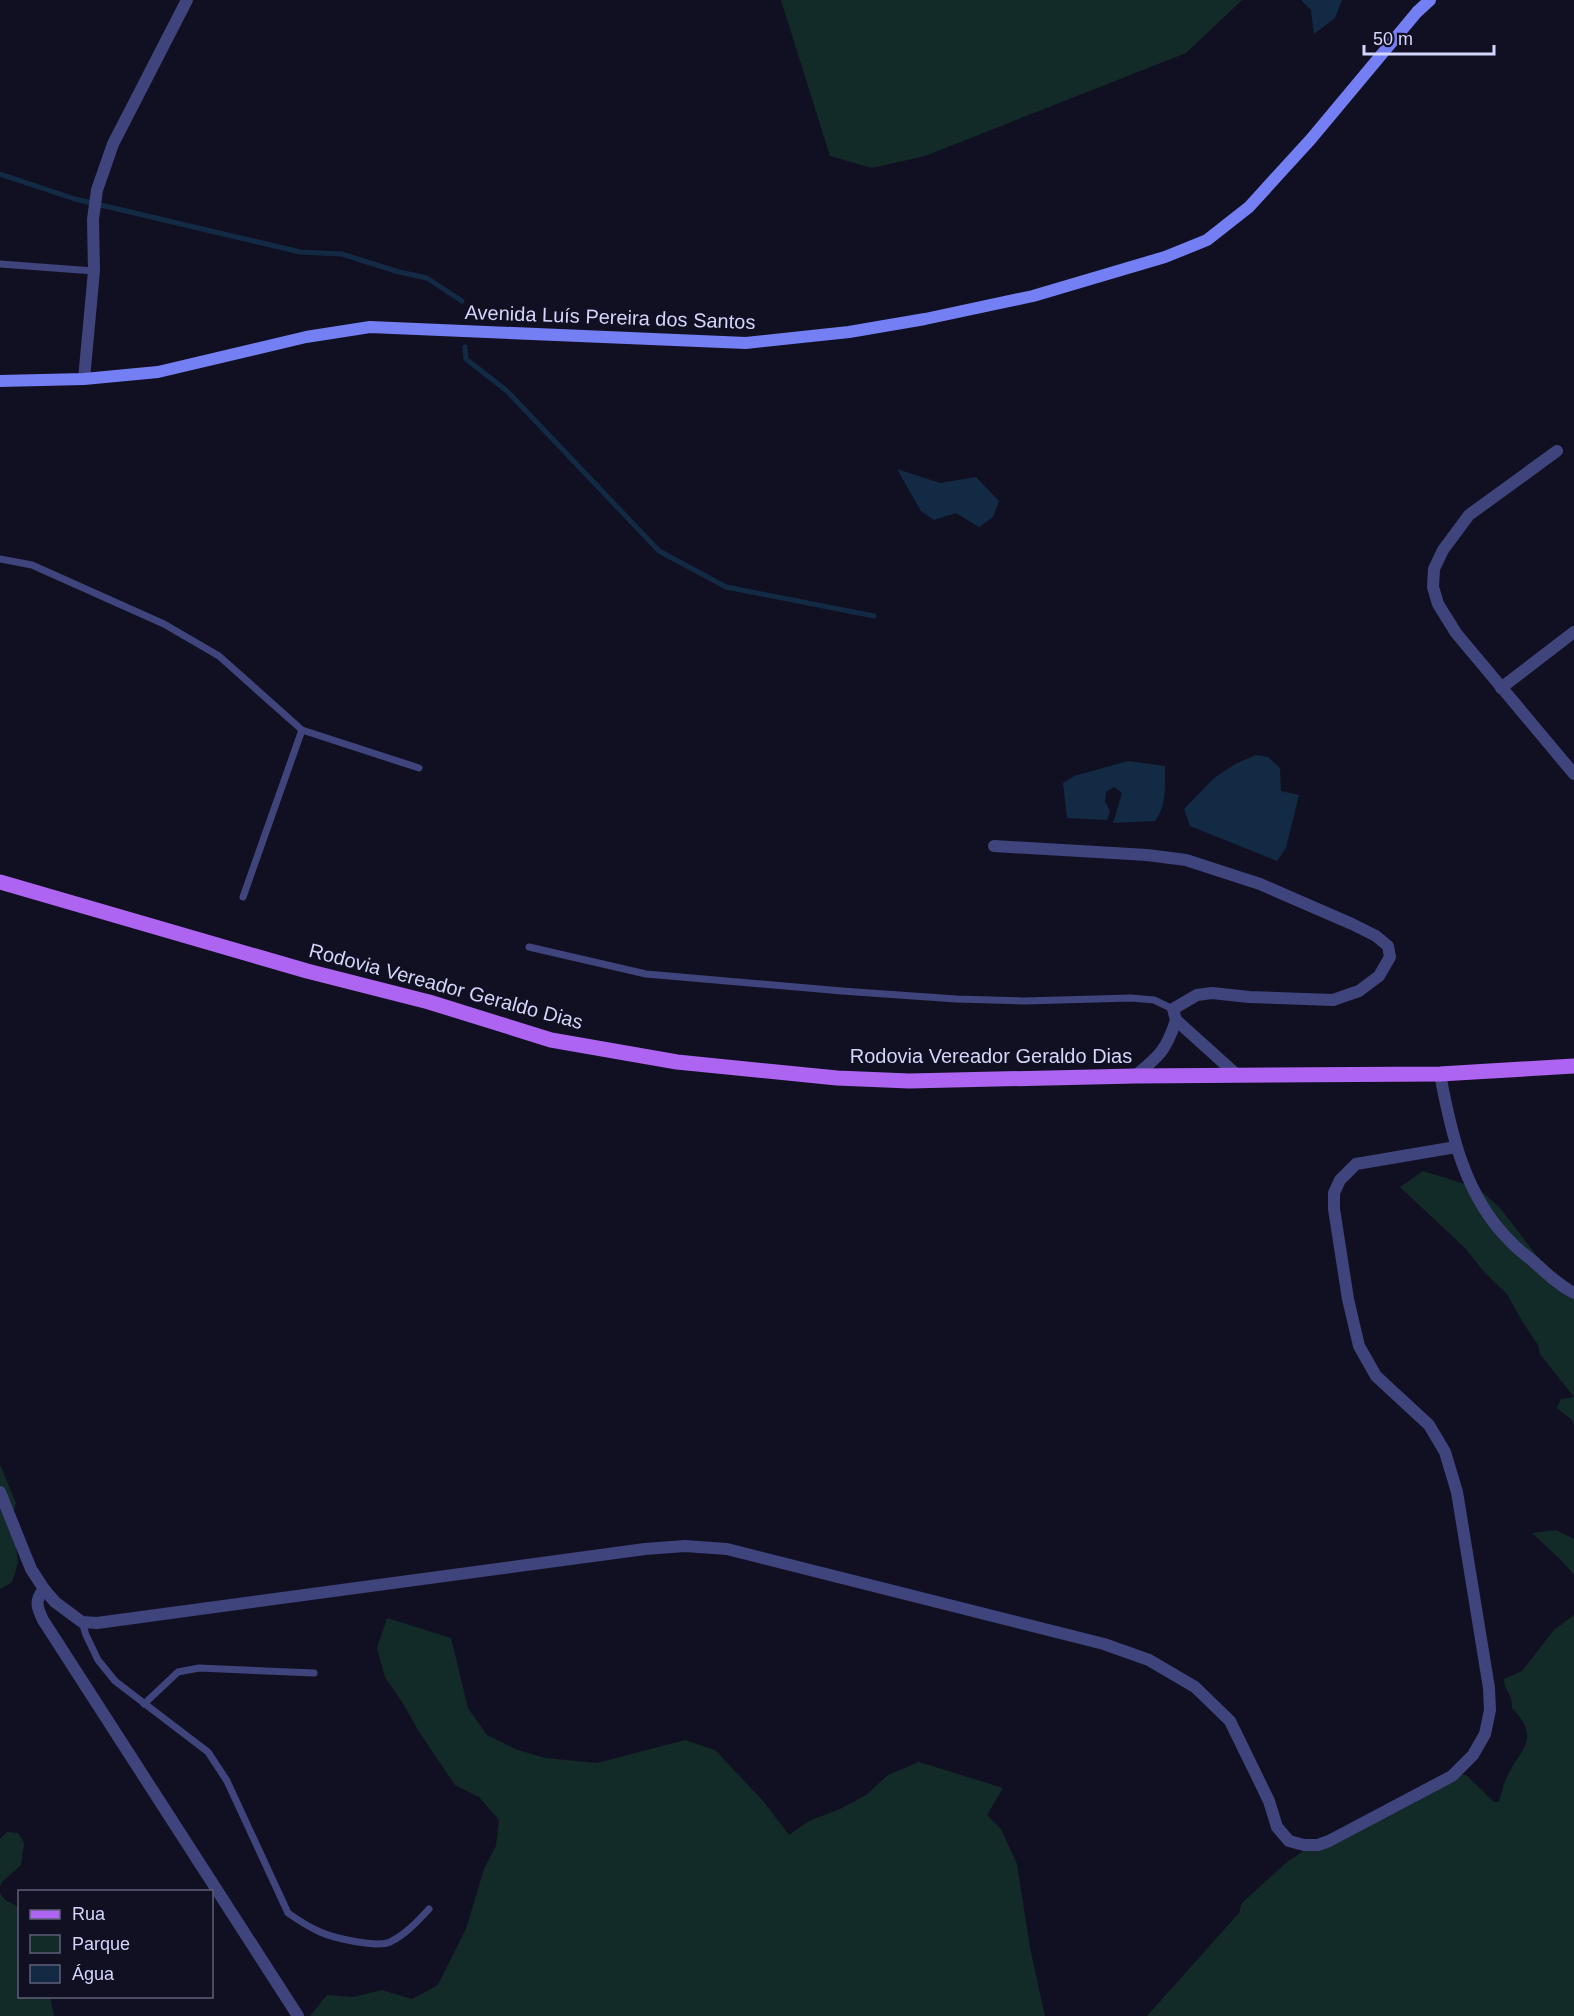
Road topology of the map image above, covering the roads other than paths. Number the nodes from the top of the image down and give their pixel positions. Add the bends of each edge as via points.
1 (187, 0) edge
2 (1430, 0) edge
3 (0, 264) edge
4 (94, 271) junction
5 (84, 380) junction
6 (0, 381) edge
7 (1557, 451) dead end
8 (0, 559) edge
9 (1574, 632) edge
10 (1501, 688) junction
11 (302, 730) junction
12 (419, 768) dead end
13 (1574, 774) edge
14 (993, 846) dead end
15 (0, 882) edge
16 (243, 897) dead end
17 (529, 947) dead end
18 (1175, 1015) junction
19 (1574, 1066) edge
20 (1440, 1074) junction
21 (1238, 1075) junction
22 (1135, 1076) junction
23 (1456, 1147) junction
24 (1574, 1293) edge
25 (0, 1492) edge
26 (44, 1589) junction
27 (82, 1622) junction
28 (314, 1673) dead end
29 (144, 1704) junction
30 (429, 1909) dead end
31 (298, 2016) edge

1 - 4 street via 113,144 97,190
2 - 5 street, Avenida Luís Pereira dos Santos via 1249,207 1208,240 1138,266 1034,296 849,332 746,343 370,327 306,337 158,372
3 - 4 lane
4 - 5 street
5 - 6 street, Avenida Luís Pereira dos Santos
7 - 10 street via 1469,515 1434,569 1433,587 1438,604
8 - 11 lane via 32,565 164,624 219,656
9 - 10 street
10 - 13 street
11 - 12 lane
11 - 16 lane
14 - 18 street via 1186,860 1260,884 1352,924 1376,936 1390,951 1379,976 1359,991 1333,1000 1212,993 1197,995
15 - 22 main road, Rodovia Vereador Geraldo Dias via 551,1040 666,1060 837,1078 909,1081
17 - 18 lane via 646,975 956,999 1131,998 1154,1000
18 - 21 street
18 - 22 street via 1162,1053
19 - 20 main road, Rodovia Vereador Geraldo Dias
20 - 21 main road, Rodovia Vereador Geraldo Dias
20 - 23 street
21 - 22 main road, Rodovia Vereador Geraldo Dias
23 - 24 street via 1472,1188 1489,1216 1509,1240
23 - 27 street via 1356,1164 1334,1193 1334,1209 1359,1346 1376,1376 1429,1425 1445,1452 1457,1492 1490,1688 1490,1710 1485,1734 1473,1755 1452,1776 1318,1845 1289,1841 1277,1827 1269,1801 1230,1721 1195,1687 1149,1660 1104,1644 726,1549 645,1549
25 - 26 street via 31,1569
26 - 27 street
26 - 31 street via 36,1603 43,1620
27 - 29 lane via 98,1660 115,1681
28 - 29 lane via 199,1668 178,1672
29 - 30 lane via 208,1752 227,1781 288,1913 323,1934 372,1944 388,1943 411,1928

